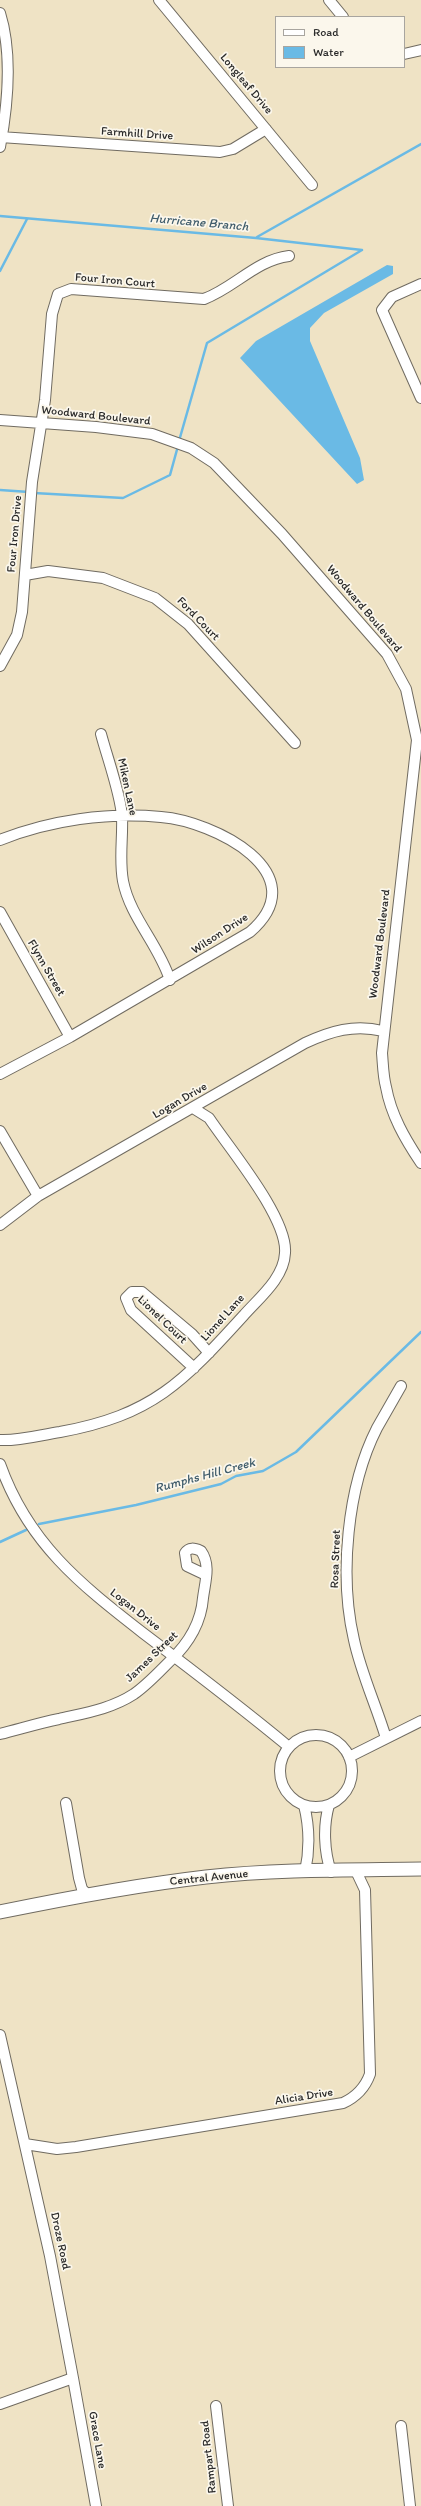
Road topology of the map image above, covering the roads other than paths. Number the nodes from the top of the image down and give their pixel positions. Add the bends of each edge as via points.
1 (160, 0) edge
2 (329, 0) edge
3 (0, 13) edge
4 (342, 16) edge
5 (421, 50) edge
6 (405, 54) edge
7 (266, 130) junction
8 (1, 140) edge
9 (312, 185) dead end
10 (289, 256) dead end
11 (421, 284) edge
12 (421, 398) edge
13 (0, 420) edge
14 (41, 423) junction
15 (25, 574) junction
16 (0, 666) edge
17 (101, 734) dead end
18 (295, 743) dead end
19 (122, 816) junction
20 (0, 840) edge
21 (0, 912) edge
22 (170, 980) junction
23 (383, 1031) junction
24 (70, 1037) junction
25 (0, 1074) edge
26 (193, 1108) junction
27 (0, 1131) edge
28 (421, 1163) edge
29 (38, 1196) junction
30 (0, 1226) edge
31 (209, 1353) junction
32 (194, 1368) junction
33 (401, 1386) dead end
34 (0, 1440) edge
35 (0, 1464) edge
36 (206, 1575) dead end
37 (174, 1658) junction
38 (421, 1721) edge
39 (0, 1734) edge
40 (386, 1738) junction
41 (289, 1747) junction
42 (349, 1757) junction
43 (66, 1803) dead end
44 (329, 1805) junction
45 (304, 1806) junction
46 (421, 1869) edge
47 (356, 1871) junction
48 (305, 1872) junction
49 (331, 1872) junction
50 (89, 1896) junction
51 (0, 1912) edge
52 (0, 2035) edge
53 (26, 2144) junction
54 (73, 2378) junction
55 (0, 2404) edge
56 (216, 2406) dead end
57 (401, 2426) dead end
58 (96, 2506) edge
59 (228, 2506) edge
60 (410, 2506) edge

1 - 7 street, Longleaf Drive
2 - 4 street
3 - 8 street via 8,58
5 - 6 street
7 - 8 street, Farmhill Drive via 233,149 220,152
7 - 9 street, Longleaf Drive
10 - 14 street, Four Iron Court via 261,264 223,291 204,299 71,289 58,294 52,314
11 - 12 street via 392,297 382,310
13 - 14 street, Woodward Boulevard
14 - 15 street, Four Iron Drive via 32,482
14 - 23 street, Woodward Boulevard via 152,434 191,448 214,463 361,622 394,665 406,689 417,740 413,793
15 - 16 street, Four Iron Drive via 17,635
15 - 18 street, Ford Court via 48,571 103,578 155,598 188,624
17 - 19 street, Miken Lane
19 - 20 street, Wilson Drive via 58,822
19 - 22 street, Miken Lane via 120,849 123,881 136,915 162,960
19 - 22 street, Wilson Drive via 171,818 214,831 263,864 273,888 267,913 257,927
21 - 24 street, Flynn Street
22 - 24 street, Wilson Drive
23 - 26 street, Logan Drive via 354,1027 326,1032
23 - 28 street, Woodward Boulevard via 384,1077 392,1110
24 - 25 street, Wilson Drive
26 - 29 street, Logan Drive
26 - 31 street, Lionel Lane via 209,1118 272,1212 283,1236 286,1253 281,1269 271,1284
27 - 29 street
29 - 30 street, Logan Drive
31 - 32 street, Lionel Lane
31 - 32 street, Lionel Court via 192,1334 142,1292 132,1292 126,1298 131,1310
32 - 34 street, Lionel Lane via 164,1394 122,1416 77,1430
33 - 40 street, Rosa Street via 377,1428 362,1468 352,1508 348,1570 349,1618 353,1638
35 - 37 street, Logan Drive via 25,1516 70,1574
36 - 37 street, James Street via 201,1611 196,1626 190,1639
37 - 39 street, James Street via 148,1683 117,1703 88,1713
37 - 41 street, Logan Drive
38 - 40 street
40 - 42 street
41 - 42 street via 300,1738 319,1735 338,1742
41 - 45 street via 281,1760 280,1778 288,1795
42 - 44 street via 352,1765 351,1781 342,1796
43 - 50 street via 79,1878 82,1889
44 - 45 street
44 - 49 street via 326,1816 326,1857
45 - 48 street via 310,1845
46 - 47 street, Central Avenue
47 - 49 street, Central Avenue
47 - 53 street, Alicia Drive via 365,1890 370,2074 362,2089 351,2100 343,2104 57,2150
48 - 49 street, Central Avenue
48 - 50 street, Central Avenue via 206,1877
50 - 51 street, Central Avenue
52 - 53 street, Droze Road
53 - 54 street, Droze Road
54 - 55 street
54 - 58 street, Grace Lane
56 - 59 street, Rampart Road
57 - 60 street

